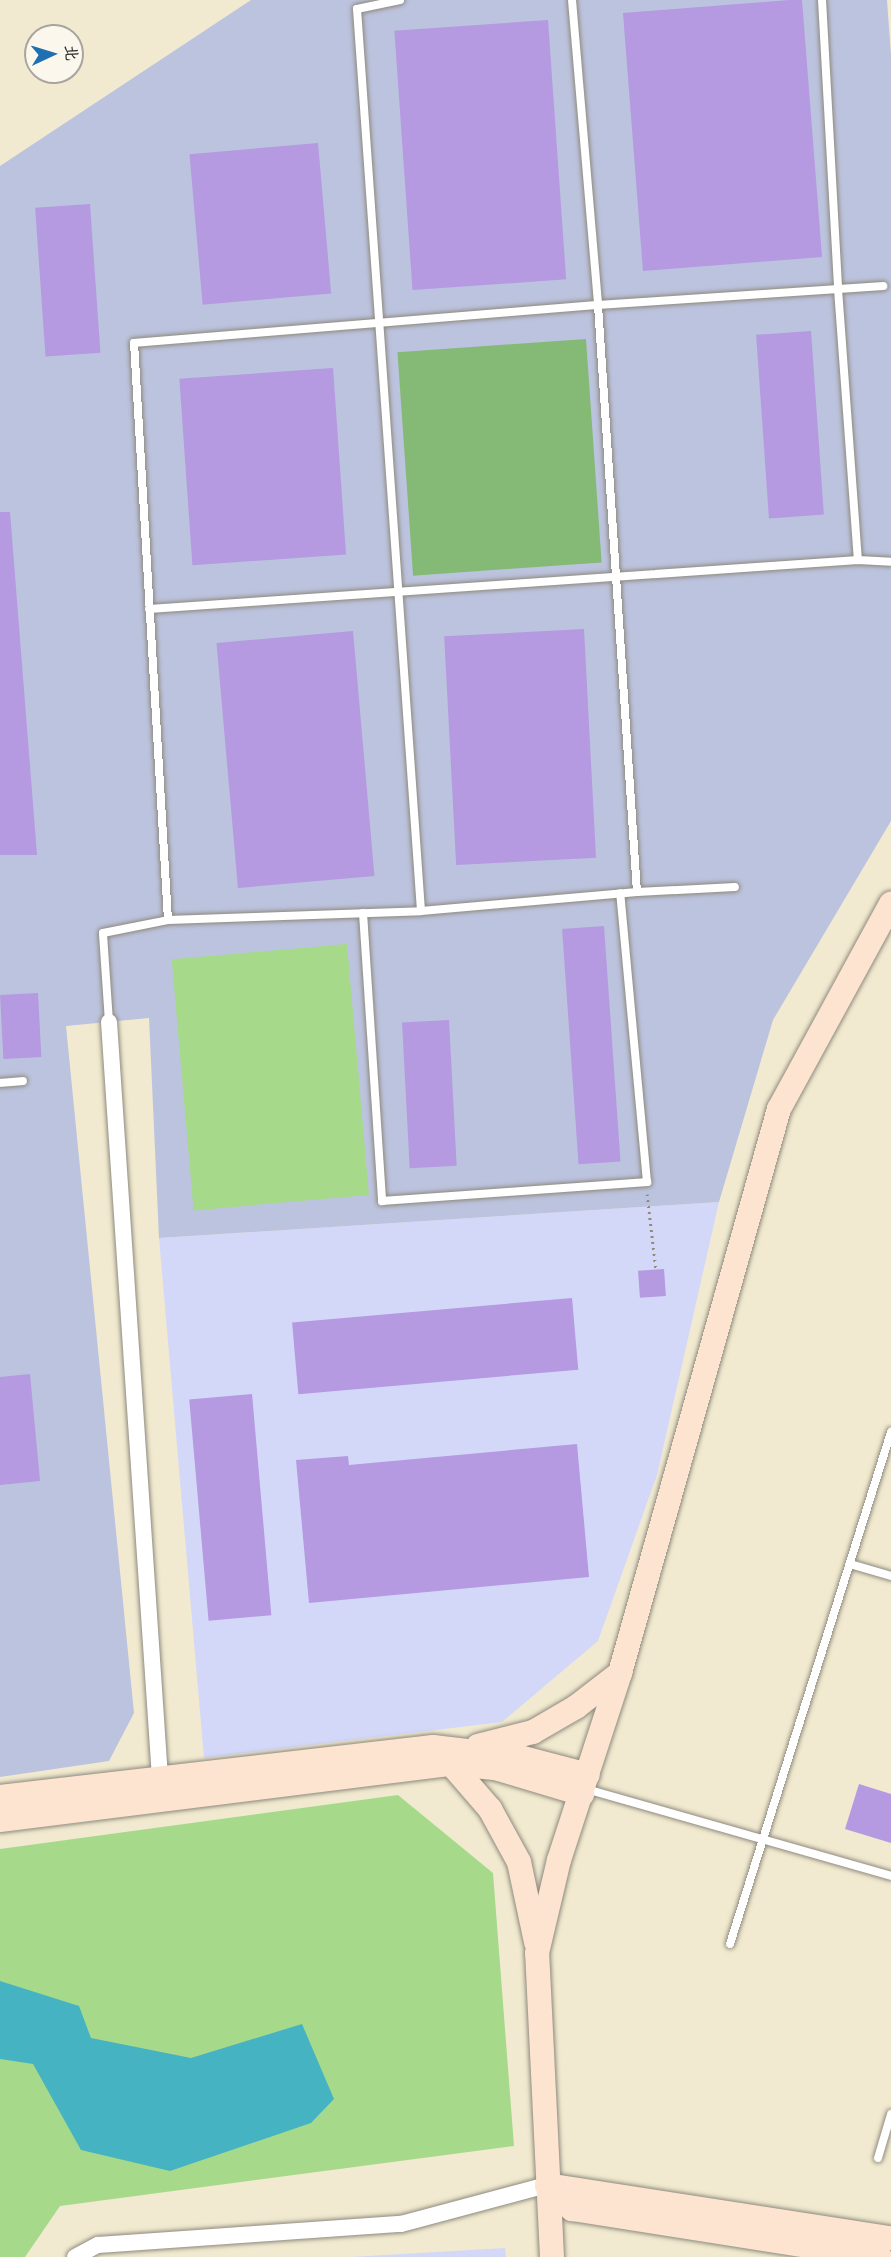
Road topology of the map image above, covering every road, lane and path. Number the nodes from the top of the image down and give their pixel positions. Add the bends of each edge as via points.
1 (400, 0) edge
2 (572, 0) edge
3 (822, 0) edge
4 (883, 286) dead end
5 (838, 289) junction
6 (598, 306) junction
7 (378, 323) junction
8 (858, 560) junction
9 (891, 562) edge
10 (617, 575) junction
11 (398, 591) junction
12 (149, 609) junction
13 (735, 887) dead end
14 (637, 892) junction
15 (620, 893) junction
16 (891, 904) edge
17 (421, 911) junction
18 (363, 913) junction
19 (168, 920) junction
20 (109, 1022) joint
21 (23, 1081) dead end
22 (0, 1083) edge
23 (647, 1199) dead end
24 (656, 1270) dead end
25 (891, 1432) edge
26 (850, 1564) junction
27 (891, 1576) edge
28 (621, 1673) junction
29 (458, 1757) junction
30 (160, 1778) junction
31 (584, 1786) junction
32 (0, 1797) edge
33 (0, 1820) edge
34 (763, 1840) junction
35 (891, 1876) edge
36 (730, 1944) dead end
37 (537, 1953) junction
38 (891, 2114) edge
39 (878, 2158) dead end
40 (547, 2185) junction
41 (891, 2238) edge
42 (75, 2257) edge
43 (552, 2257) edge
44 (880, 2257) edge

1 - 7 lane via 357,9
2 - 6 lane
3 - 5 lane
4 - 5 lane
5 - 6 lane
5 - 8 lane
6 - 7 lane
6 - 10 lane
7 - 11 lane
7 - 12 lane via 134,343
8 - 9 lane
8 - 10 lane
10 - 11 lane
10 - 14 lane
11 - 12 lane
11 - 17 lane
12 - 19 lane
13 - 14 lane
14 - 15 lane
15 - 17 lane
15 - 18 lane via 647,1182 382,1201
16 - 28 street via 779,1109
17 - 18 lane
18 - 19 lane
19 - 20 lane via 103,933
20 - 30 street
21 - 22 lane
23 - 24 path
25 - 26 lane
26 - 27 lane
26 - 34 lane
28 - 29 street via 576,1707 533,1732
28 - 31 street
29 - 30 street via 433,1747
29 - 31 street
29 - 33 street
29 - 37 street via 519,1862
30 - 32 street
31 - 34 lane
31 - 37 street via 559,1860
34 - 35 lane
34 - 36 lane
37 - 40 street
38 - 39 lane
40 - 41 street
40 - 42 street via 401,2224 98,2245
40 - 43 street
40 - 44 street via 572,2209

